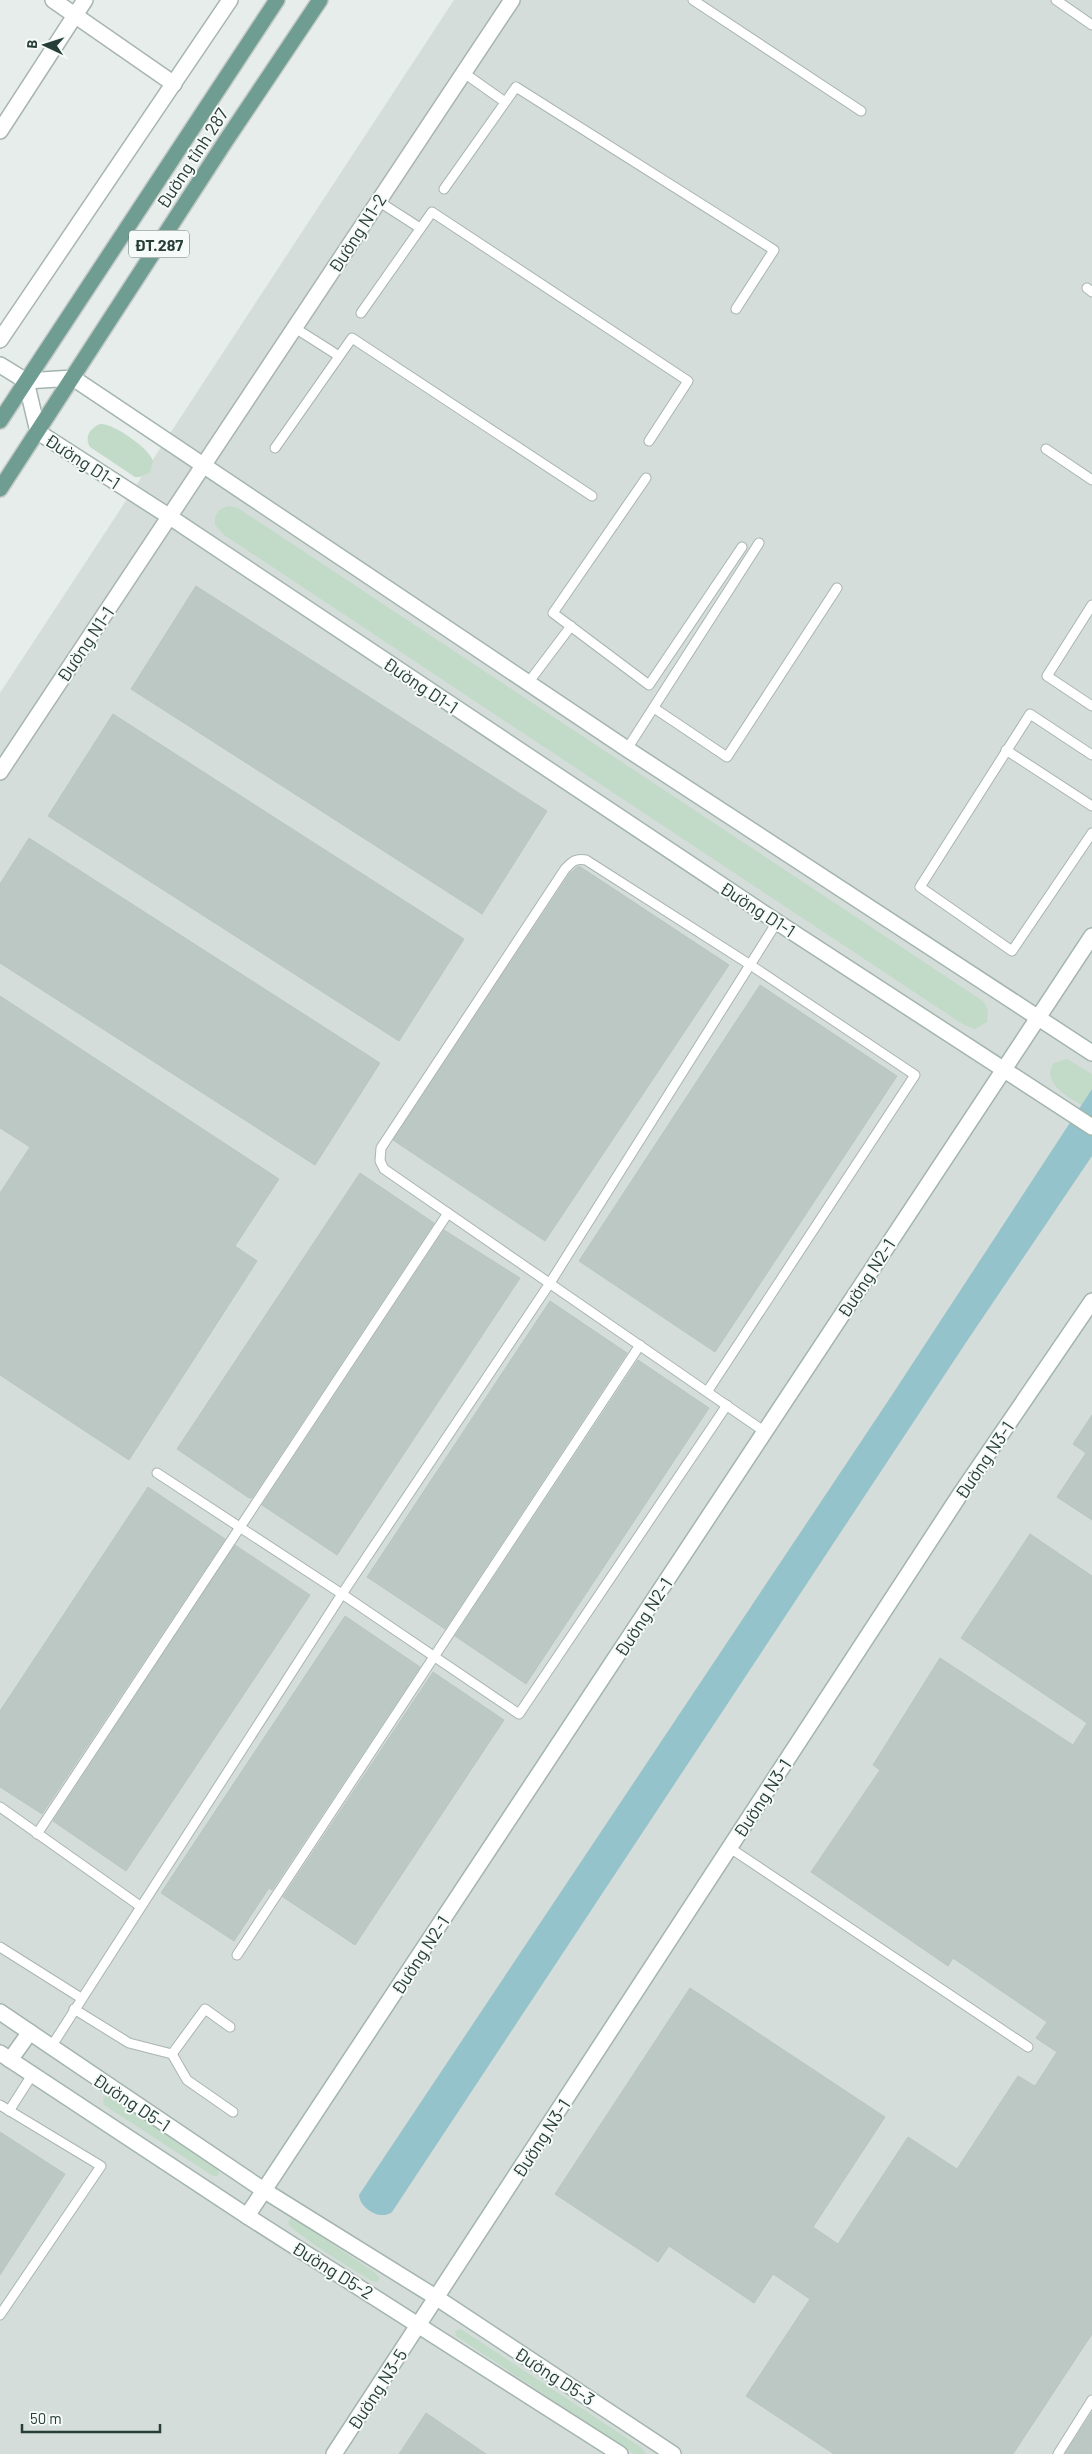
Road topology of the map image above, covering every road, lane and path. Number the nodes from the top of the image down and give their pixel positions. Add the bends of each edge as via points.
1 (53, 0) edge
2 (85, 0) edge
3 (230, 0) edge
4 (276, 0) edge
5 (320, 0) edge
6 (512, 0) edge
7 (693, 0) edge
8 (1056, 0) edge
9 (75, 15) junction
10 (1092, 24) edge
11 (464, 73) junction
12 (174, 84) junction
13 (506, 102) junction
14 (861, 110) dead end
15 (0, 130) edge
16 (444, 189) dead end
17 (378, 201) junction
18 (420, 228) junction
19 (736, 309) dead end
20 (361, 312) dead end
21 (295, 328) junction
22 (0, 340) edge
23 (339, 356) junction
24 (0, 365) edge
25 (73, 378) junction
26 (26, 381) junction
27 (0, 421) edge
28 (38, 432) junction
29 (649, 441) dead end
30 (275, 448) dead end
31 (1046, 449) dead end
32 (203, 466) junction
33 (646, 478) dead end
34 (1092, 480) edge
35 (0, 489) edge
36 (592, 496) dead end
37 (170, 517) junction
38 (759, 543) dead end
39 (742, 547) dead end
40 (837, 588) dead end
41 (1092, 604) edge
42 (571, 626) junction
43 (528, 683) junction
44 (1092, 706) edge
45 (654, 708) junction
46 (627, 749) junction
47 (1006, 750) junction
48 (1092, 755) edge
49 (0, 772) edge
50 (1092, 806) edge
51 (1092, 833) edge
52 (777, 922) junction
53 (1092, 936) edge
54 (752, 966) junction
55 (1038, 1017) junction
56 (1092, 1053) edge
57 (1002, 1070) junction
58 (1092, 1127) edge
59 (448, 1213) junction
60 (550, 1283) junction
61 (1092, 1301) edge
62 (640, 1345) junction
63 (707, 1392) junction
64 (727, 1406) junction
65 (765, 1432) junction
66 (157, 1473) dead end
67 (240, 1527) junction
68 (342, 1594) junction
69 (435, 1656) junction
70 (0, 1807) edge
71 (37, 1834) junction
72 (730, 1848) junction
73 (140, 1906) junction
74 (0, 1947) edge
75 (237, 1956) dead end
76 (80, 1998) junction
77 (74, 2009) junction
78 (0, 2012) edge
79 (230, 2027) dead end
80 (30, 2032) junction
81 (51, 2047) junction
82 (1028, 2047) dead end
83 (172, 2054) junction
84 (5, 2056) edge
85 (32, 2075) junction
86 (0, 2105) edge
87 (9, 2111) junction
88 (234, 2112) dead end
89 (265, 2191) junction
90 (247, 2216) junction
91 (437, 2298) junction
92 (0, 2315) edge
93 (420, 2324) junction
94 (1092, 2400) edge
95 (334, 2454) edge
96 (620, 2454) edge
97 (673, 2454) edge
98 (1058, 2454) edge

1 - 9 street
2 - 9 street
3 - 12 street
4 - 26 main road, Đường tỉnh 287 / ĐT.287
5 - 25 main road, Đường tỉnh 287 / ĐT.287
6 - 11 street, Đường N1-2
7 - 14 lane
8 - 10 lane
9 - 12 street
9 - 15 street
11 - 13 lane
11 - 17 street, Đường N1-2
12 - 22 street
13 - 16 lane
13 - 19 lane via 516,87 774,250
17 - 18 lane
17 - 21 street, Đường N1-2
18 - 20 lane
18 - 29 lane via 432,212 688,381
21 - 23 lane
21 - 32 street, Đường N1-2
23 - 30 lane
23 - 36 lane via 352,338
24 - 26 street
25 - 26 street
25 - 28 main road, Đường tỉnh 287 / ĐT.287
25 - 32 street
26 - 27 main road, Đường tỉnh 287 / ĐT.287
26 - 28 street, Đường D1-1
28 - 35 main road, Đường tỉnh 287 / ĐT.287
28 - 37 street, Đường D1-1
31 - 34 lane
32 - 37 street, Đường N1-1
32 - 43 street
33 - 42 lane via 553,613
37 - 49 street, Đường N1-1
37 - 52 street, Đường D1-1
38 - 45 lane
39 - 42 lane via 649,685
40 - 45 lane via 727,757
41 - 44 lane via 1047,676
42 - 43 lane
43 - 46 street
45 - 46 lane
46 - 55 street
47 - 48 lane via 1030,714
47 - 50 lane
47 - 51 lane via 920,887 1012,951
52 - 54 lane
52 - 57 street, Đường D1-1
53 - 55 street, Đường N2-1
54 - 59 lane via 586,860 572,861 381,1148 380,1161 384,1169
54 - 60 lane
54 - 63 lane via 915,1076
55 - 56 street
55 - 57 street, Đường N2-1
57 - 58 street, Đường D1-1
57 - 65 street, Đường N2-1
59 - 60 lane
59 - 67 lane
60 - 62 lane
60 - 68 lane
61 - 72 street, Đường N3-1
62 - 63 lane
62 - 69 lane
63 - 64 lane
64 - 65 lane
64 - 69 lane via 519,1714
65 - 89 street, Đường N2-1
66 - 67 lane
67 - 68 lane
67 - 71 lane
68 - 69 lane
68 - 73 lane
69 - 75 lane
70 - 71 lane
71 - 73 lane
72 - 82 lane
72 - 91 street, Đường N3-1
73 - 76 lane
74 - 76 lane
76 - 77 lane
77 - 81 lane
77 - 83 lane via 129,2043
78 - 80 street, Đường D5-1
79 - 83 lane via 205,2009
80 - 81 street, Đường D5-1
80 - 84 street
81 - 89 street, Đường D5-1
83 - 88 lane via 187,2080
84 - 85 street, Đường D5-1
85 - 87 lane
85 - 90 street, Đường D5-1
86 - 87 lane
87 - 92 lane via 101,2166
89 - 90 street, Đường N2-1
89 - 91 street, Đường D5-2
90 - 93 street, Đường D5-2
91 - 93 street, Đường N3-1
91 - 97 street, Đường D5-3
93 - 95 street, Đường N3-5
93 - 96 street, Đường D5-3
94 - 98 lane

